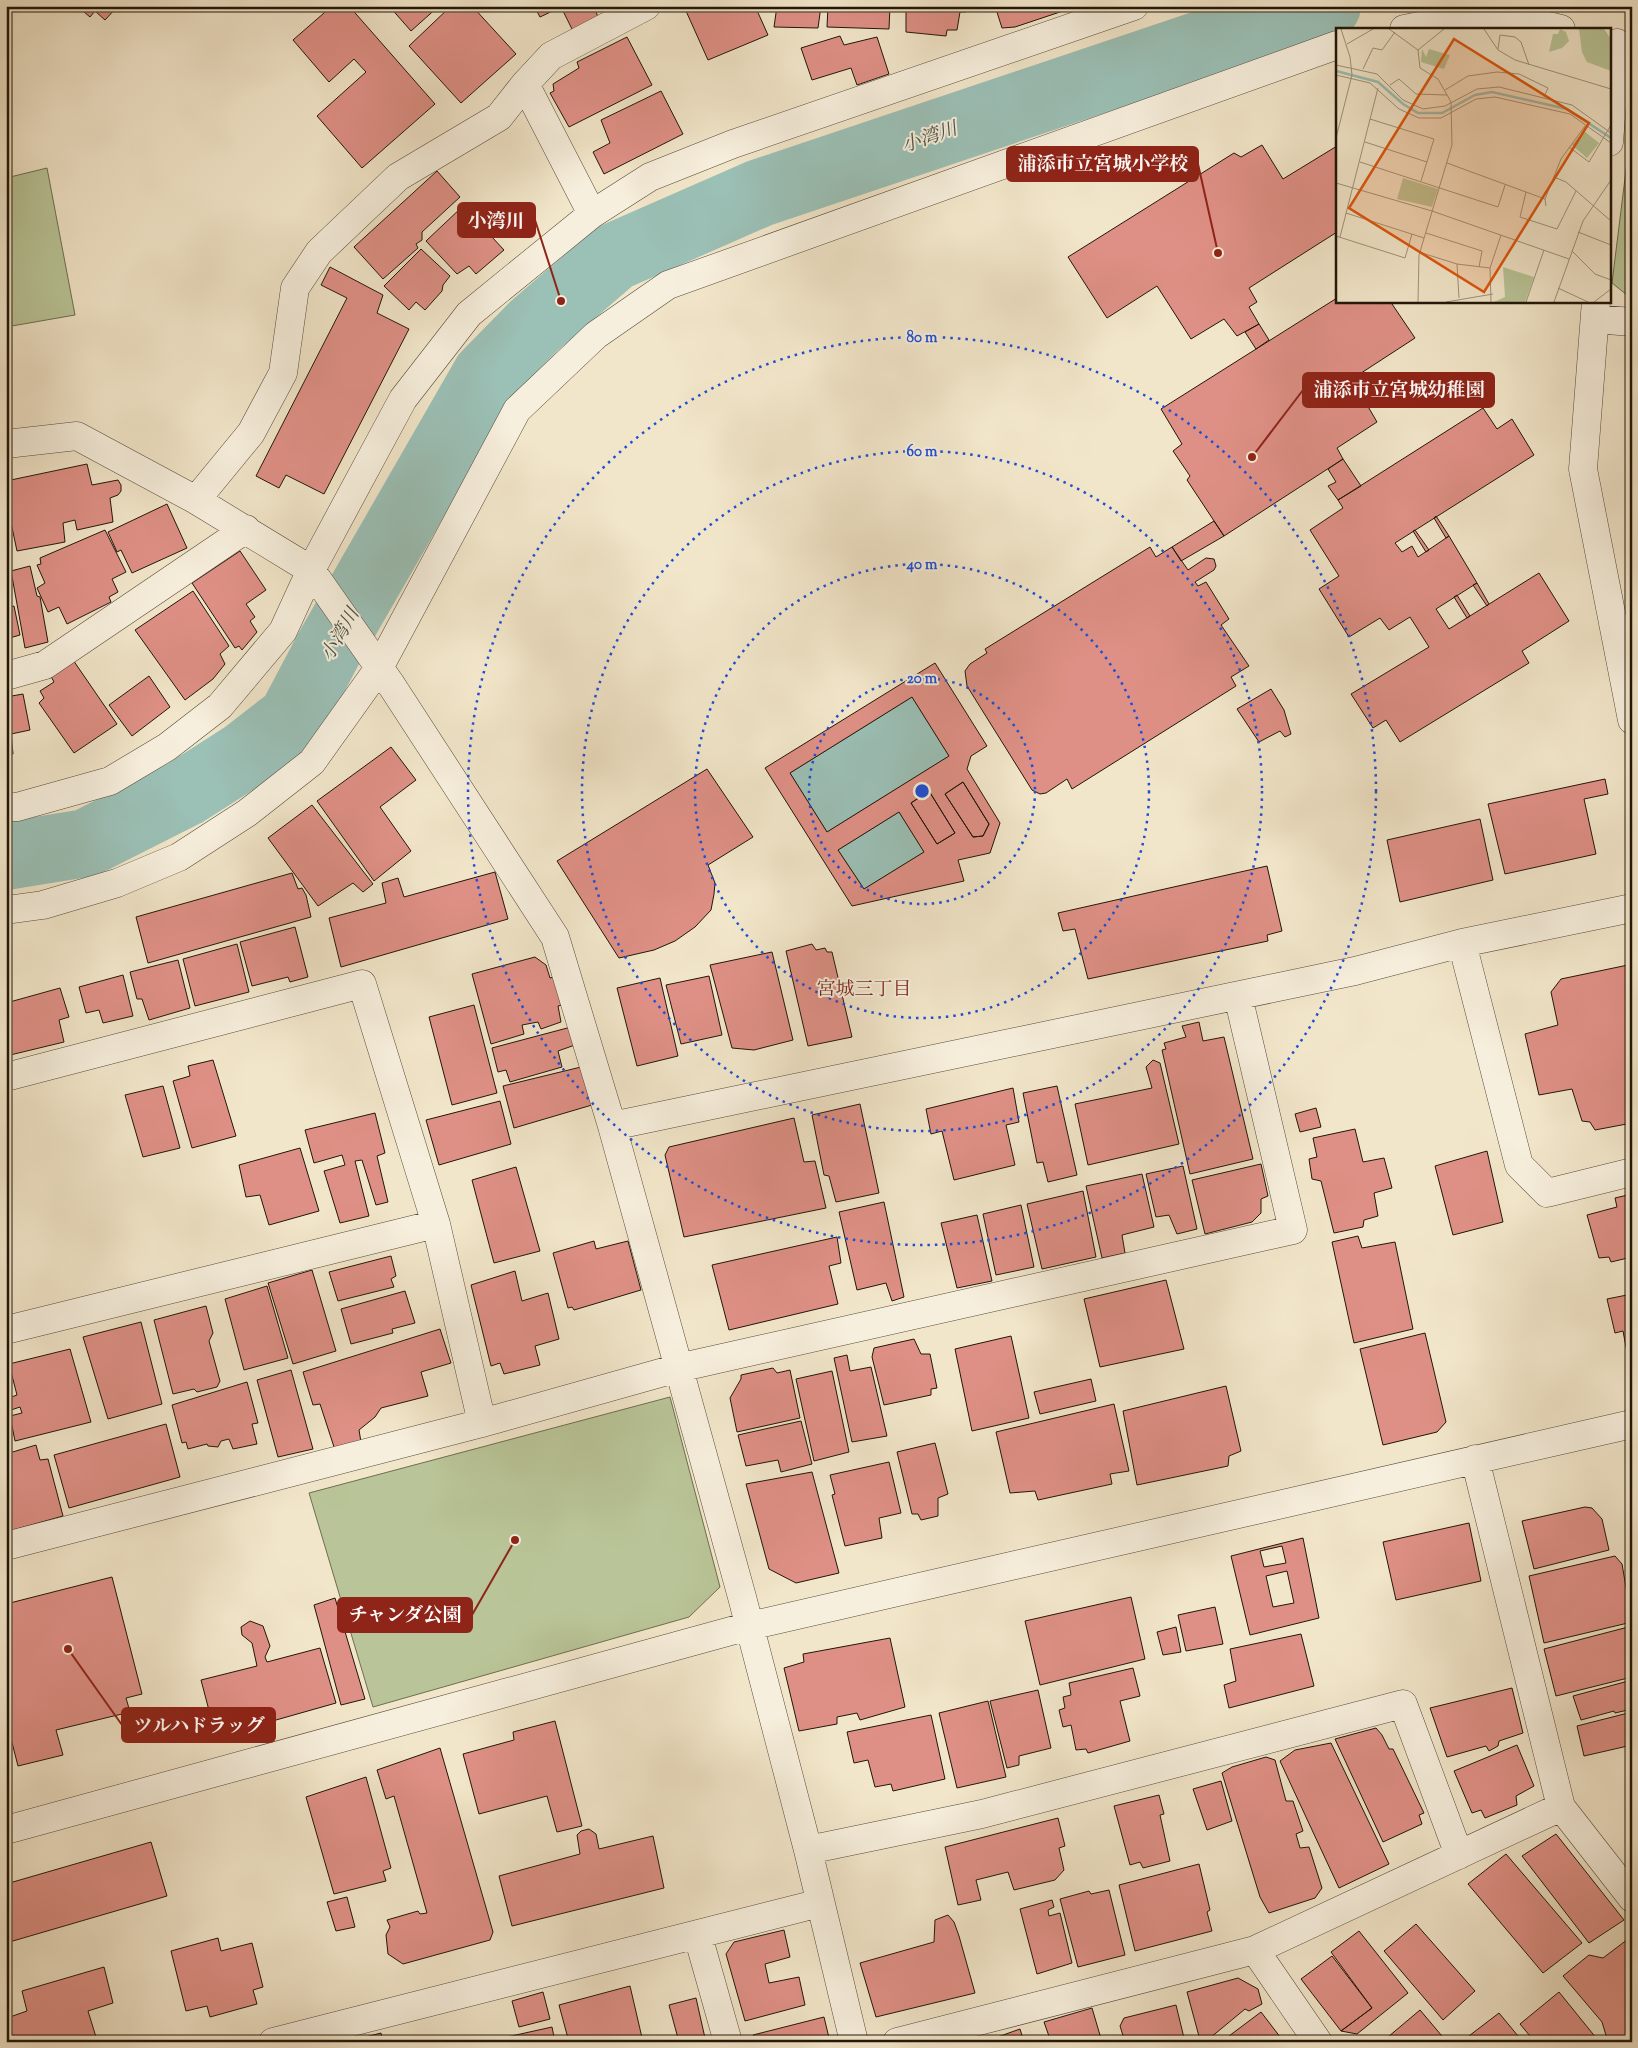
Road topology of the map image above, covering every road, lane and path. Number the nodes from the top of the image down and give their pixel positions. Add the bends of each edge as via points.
1 (646, 6) edge
2 (1134, 6) edge
3 (1104, 11) edge
4 (1408, 28) edge
5 (1557, 28) edge
6 (1619, 44) edge
7 (1336, 45) edge
8 (525, 84) junction
9 (1610, 132) edge
10 (592, 214) junction
11 (1595, 310) edge
12 (1632, 322) edge
13 (6, 444) edge
14 (196, 500) junction
15 (246, 529) junction
16 (311, 570) junction
17 (1626, 664) edge
18 (379, 668) junction
19 (6, 676) edge
20 (1632, 720) edge
21 (6, 807) edge
22 (1632, 908) edge
23 (6, 910) edge
24 (1462, 943) junction
25 (1238, 996) junction
26 (6, 1077) edge
27 (612, 1126) junction
28 (1632, 1172) edge
29 (436, 1224) junction
30 (6, 1330) edge
31 (678, 1368) junction
32 (482, 1423) junction
33 (1632, 1424) edge
34 (1475, 1459) junction
35 (6, 1546) edge
36 (748, 1626) junction
37 (1561, 1807) junction
38 (6, 1830) edge
39 (808, 1850) junction
40 (1460, 1855) junction
41 (1632, 1898) edge
42 (820, 1903) junction
43 (698, 1936) junction
44 (1255, 1950) junction
45 (273, 2042) edge
46 (728, 2042) edge
47 (854, 2042) edge
48 (898, 2042) edge
49 (1318, 2042) edge

1 - 8 street via 551,56
2 - 3 street
3 - 10 street via 733,144 650,177
4 - 5 street via 1482,22 1543,24
6 - 9 street
7 - 18 street via 668,285 596,334 517,410
8 - 10 street
8 - 14 street via 499,117 398,177 319,252 295,288 284,373 251,433
10 - 16 street via 469,314 403,399
11 - 12 street
11 - 17 street via 1583,469
13 - 14 street via 77,436
14 - 15 street
15 - 16 street
15 - 19 street via 45,665
16 - 18 street
16 - 21 street via 283,632 220,706 167,747 110,780 17,807
17 - 20 street
18 - 23 street via 312,762 247,813 179,857 118,883 43,905
18 - 27 street via 555,937
22 - 24 street
24 - 25 street via 1355,971
24 - 28 street via 1519,1165 1547,1192
25 - 27 street
25 - 31 street via 1293,1230
26 - 29 street via 362,984
27 - 31 street
29 - 30 street
29 - 32 street
31 - 32 street
31 - 36 street
32 - 35 street
33 - 34 street
34 - 36 street
34 - 37 street
36 - 38 street
36 - 39 street
37 - 40 street
37 - 41 street
39 - 40 street via 982,1814 1403,1704
39 - 42 street
40 - 44 street
42 - 43 street
42 - 47 street
43 - 45 street
43 - 46 street
44 - 48 street
44 - 49 street

